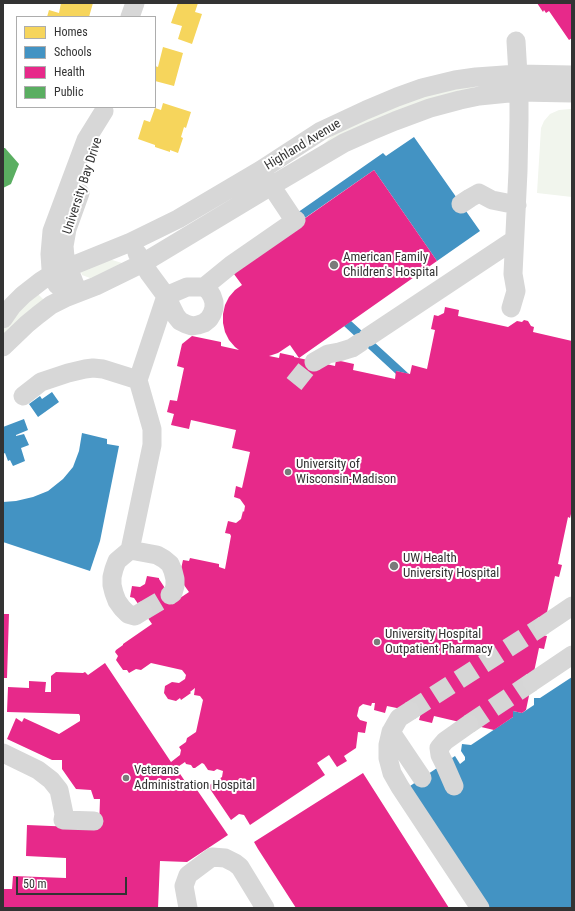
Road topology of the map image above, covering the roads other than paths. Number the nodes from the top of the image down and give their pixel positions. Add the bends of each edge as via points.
1 (135, 3) edge
2 (130, 16) edge
3 (516, 41) dead end
4 (572, 75) edge
5 (519, 83) junction
6 (572, 93) edge
7 (104, 109) edge
8 (266, 178) junction
9 (461, 204) dead end
10 (516, 206) junction
11 (514, 240) junction
12 (131, 242) junction
13 (143, 263) junction
14 (60, 271) junction
15 (204, 287) junction
16 (71, 296) junction
17 (166, 296) junction
18 (511, 308) dead end
19 (3, 319) edge
20 (3, 347) edge
21 (314, 362) tunnel mouth
22 (138, 380) junction
23 (23, 396) dead end
24 (130, 550) junction
25 (170, 595) dead end
26 (572, 606) edge
27 (143, 611) tunnel mouth
28 (544, 625) tunnel mouth
29 (572, 655) edge
30 (532, 682) tunnel mouth
31 (410, 711) tunnel mouth
32 (470, 724) tunnel mouth
33 (391, 732) junction
34 (3, 753) edge
35 (422, 778) dead end
36 (454, 786) dead end
37 (94, 821) dead end
38 (188, 908) edge
39 (265, 908) edge
40 (480, 908) edge

1 - 2 street
3 - 5 street
4 - 5 street, Highland Avenue
5 - 6 street, Highland Avenue
5 - 8 street, Highland Avenue via 476,77 422,88 397,97 328,127 312,137
5 - 10 street
7 - 14 street, University Bay Drive via 101,131 66,237
8 - 12 street, Highland Avenue
8 - 13 street, Highland Avenue
8 - 15 street via 294,219
9 - 10 street via 480,193 492,200
10 - 11 street
11 - 18 street via 513,274 516,291
11 - 21 street via 352,348 328,354
12 - 13 street
12 - 14 street, Highland Avenue
13 - 16 street, Highland Avenue
13 - 17 street
14 - 16 street, University Bay Drive via 58,288
14 - 19 street via 41,281 23,296
15 - 17 street via 187,288
15 - 17 street via 212,296 214,308 209,319 198,325 192,326 180,321
16 - 20 street via 38,314
17 - 22 street
22 - 23 street via 93,368 41,382
22 - 24 street via 152,429 152,445
24 - 25 street via 157,555 170,564 175,586
24 - 27 street via 117,561 112,585 117,601 128,614 135,616
26 - 28 street
29 - 30 street
31 - 33 street via 399,718
32 - 36 street via 439,748
33 - 35 street
33 - 40 street via 388,758 392,773
34 - 37 street via 38,770 52,780 59,790 64,820
38 - 39 street via 184,886 188,875 212,857 225,858 236,863

